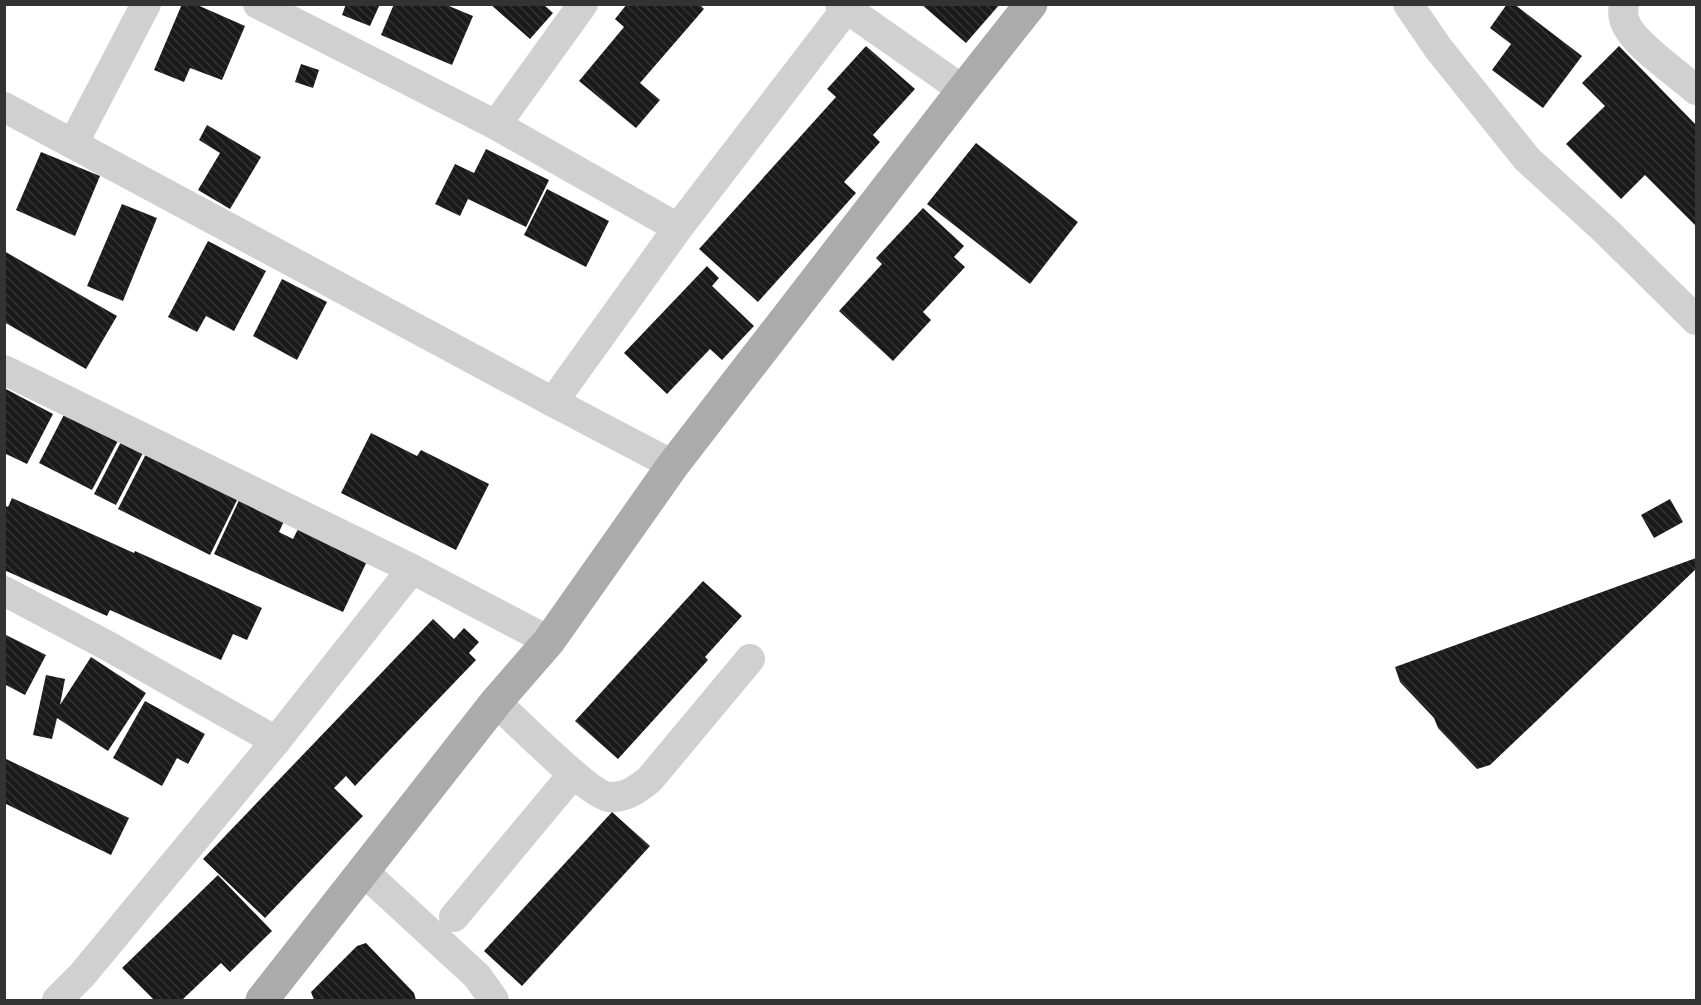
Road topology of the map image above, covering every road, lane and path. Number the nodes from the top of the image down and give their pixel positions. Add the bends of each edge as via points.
1 (146, 4) edge
2 (258, 4) edge
3 (583, 4) edge
4 (1031, 4) edge
5 (1408, 4) edge
6 (1624, 4) edge
7 (843, 7) edge
8 (963, 90) junction
9 (1696, 90) edge
10 (4, 107) edge
11 (496, 125) junction
12 (73, 144) junction
13 (678, 228) junction
14 (1696, 320) edge
15 (4, 370) edge
16 (553, 402) junction
17 (673, 465) junction
18 (412, 569) junction
19 (4, 591) edge
20 (549, 641) junction
21 (750, 658) dead end
22 (496, 702) junction
23 (276, 741) junction
24 (573, 774) junction
25 (363, 871) junction
26 (454, 917) dead end
27 (57, 1000) edge
28 (262, 1000) edge
29 (494, 1000) edge

1 - 12 street
2 - 11 street
3 - 11 street
4 - 8 main road
5 - 14 street via 1527,159
6 - 9 street via 1624,20 1630,31
7 - 8 street
7 - 13 street
8 - 17 main road
10 - 12 street
11 - 13 street
12 - 16 street
13 - 16 street
15 - 18 street
16 - 17 street
17 - 20 main road
18 - 20 street
18 - 23 street
19 - 23 street
20 - 22 main road
21 - 24 street via 650,779 635,791 606,797
22 - 24 street
22 - 25 main road
23 - 27 street
24 - 26 street
25 - 28 main road
25 - 29 street via 477,976

